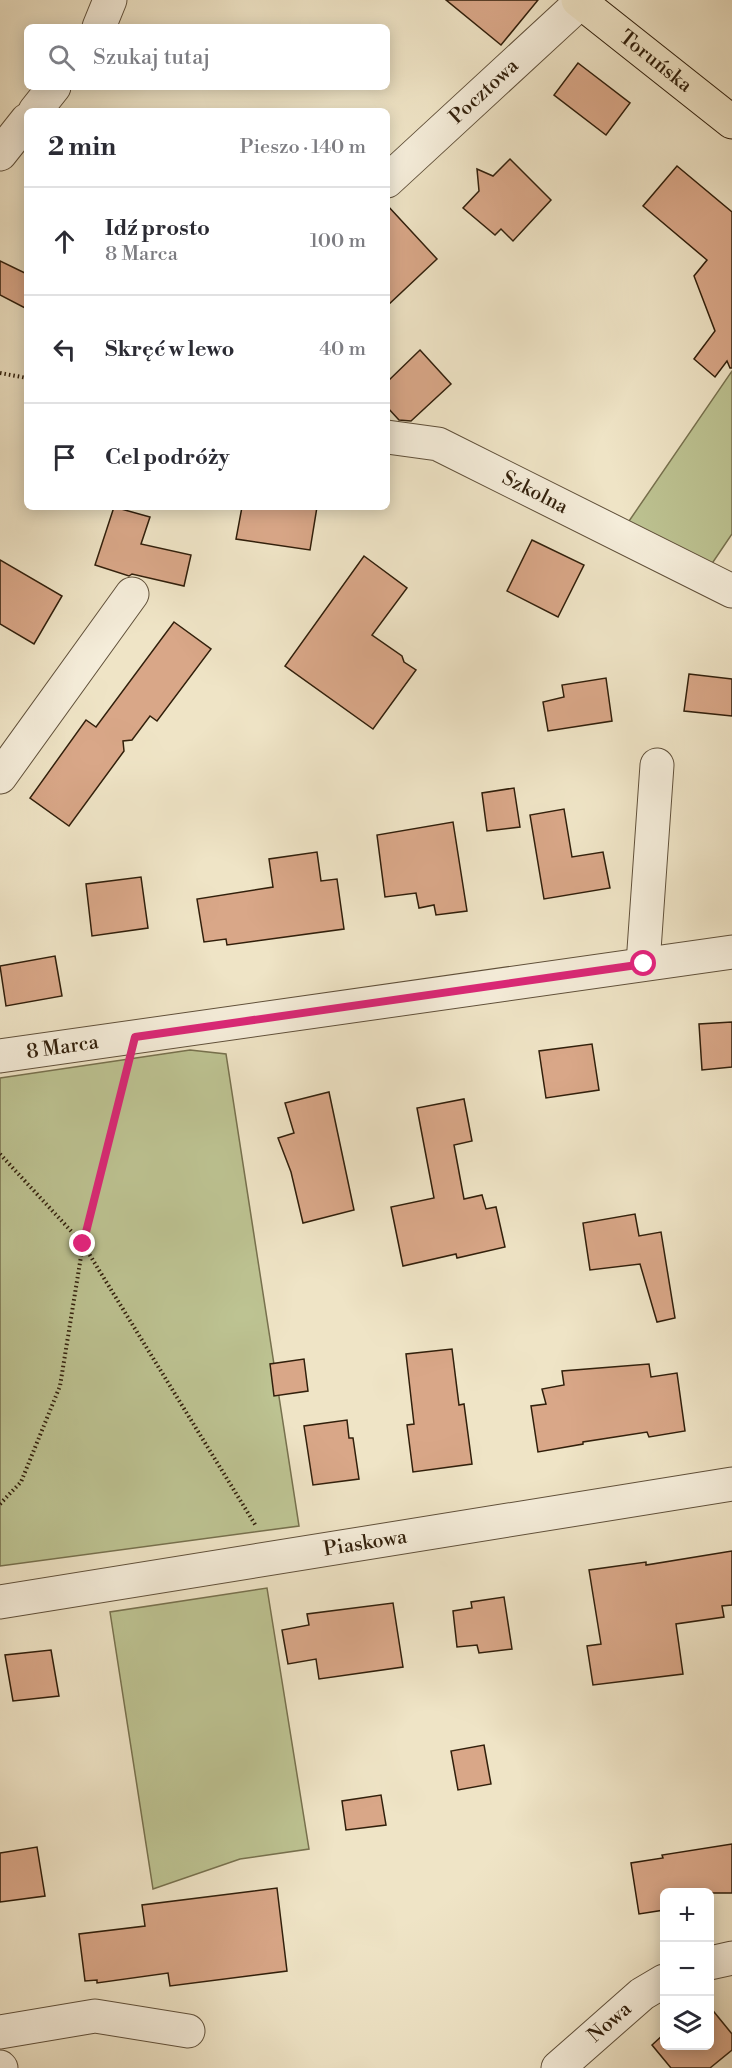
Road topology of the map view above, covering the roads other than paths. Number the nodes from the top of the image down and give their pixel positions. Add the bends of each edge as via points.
1 (110, 0) edge
2 (580, 1) edge
3 (100, 24) edge
4 (52, 90) edge
5 (37, 108) edge
6 (732, 122) edge
7 (24, 124) edge
8 (0, 153) edge
9 (390, 178) edge
10 (390, 436) edge
11 (732, 591) edge
12 (132, 594) dead end
13 (657, 765) dead end
14 (0, 777) edge
15 (732, 952) edge
16 (644, 964) junction
17 (0, 1056) edge
18 (732, 1484) edge
19 (0, 1602) edge
20 (732, 1958) edge
21 (714, 1962) edge
22 (660, 1984) edge
23 (188, 2031) dead end
24 (0, 2032) edge
25 (558, 2068) edge

1 - 3 street
2 - 6 main road, Toruńska
2 - 9 street, Pocztowa
4 - 5 street
7 - 8 street
10 - 11 street, Szkolna via 438,444
12 - 14 street
13 - 16 street
15 - 16 street, 8 Marca
16 - 17 street, 8 Marca
18 - 19 street, Piaskowa
20 - 21 street
22 - 25 street, Nowa
23 - 24 street via 95,2016

